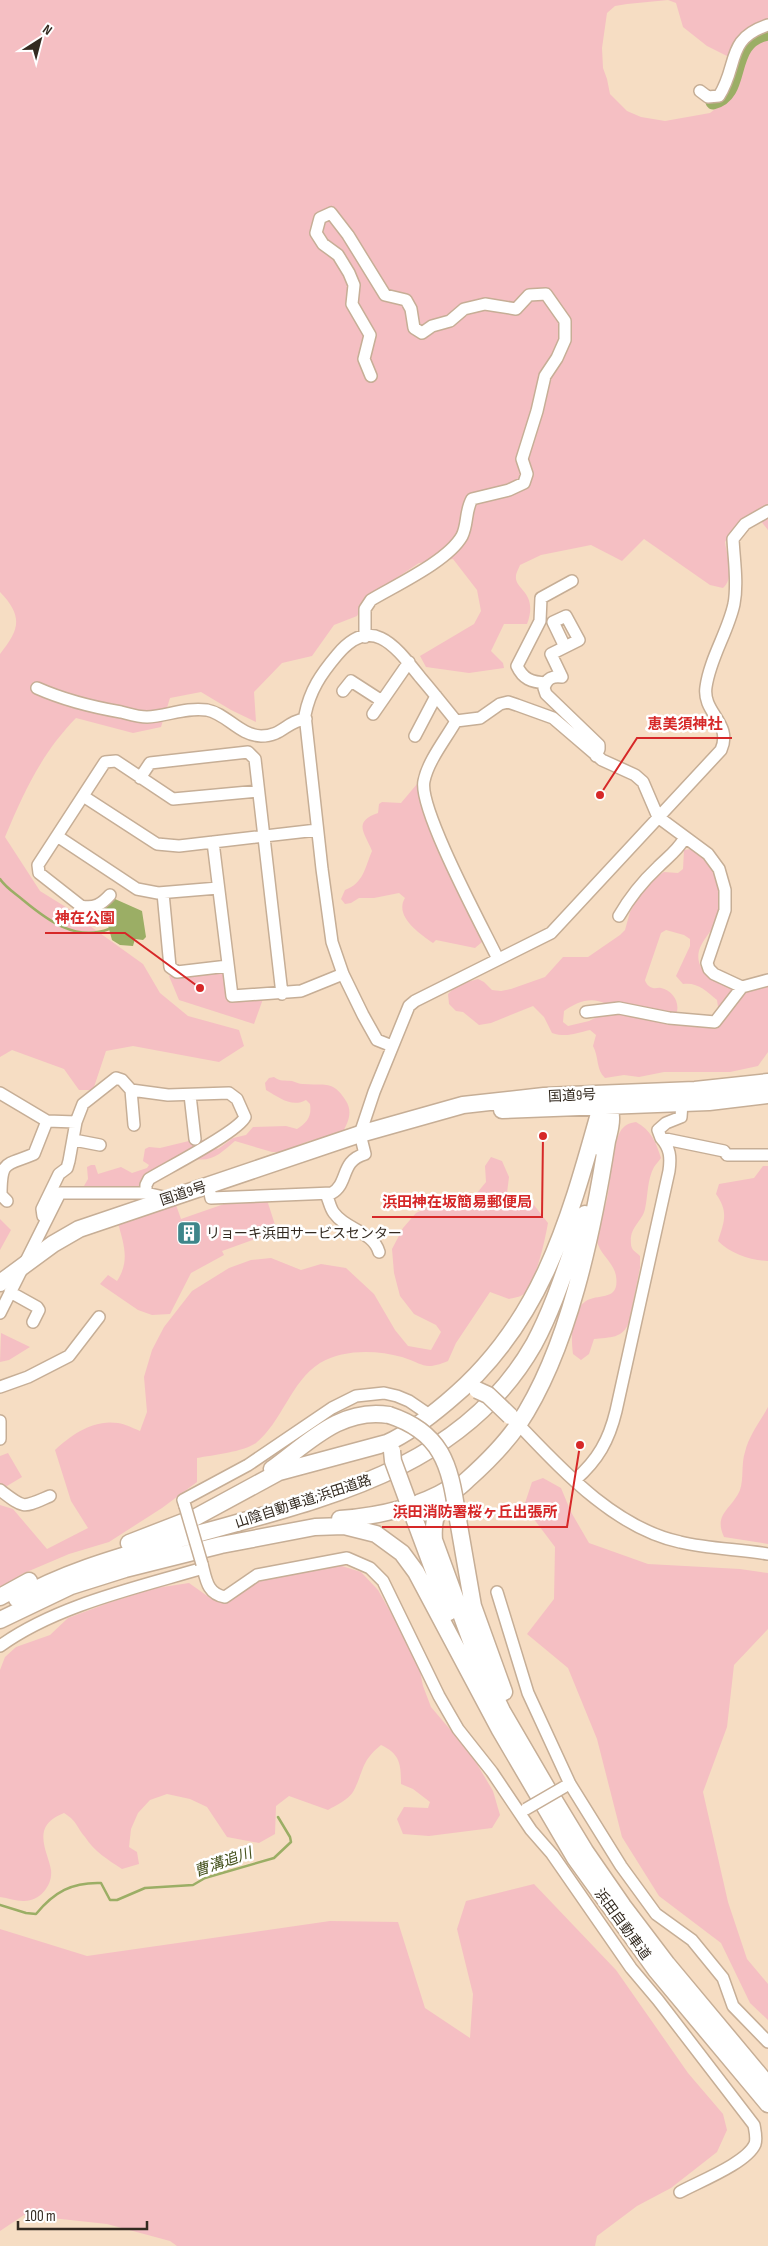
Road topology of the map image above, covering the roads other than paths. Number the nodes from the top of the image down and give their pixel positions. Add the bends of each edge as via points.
1 (768, 25) edge
2 (700, 91) dead end
3 (371, 376) dead end
4 (768, 511) edge
5 (572, 581) dead end
6 (365, 637) junction
7 (565, 647) dead end
8 (409, 662) junction
9 (546, 683) junction
10 (37, 688) dead end
11 (343, 691) dead end
12 (436, 696) junction
13 (382, 701) junction
14 (373, 714) dead end
15 (306, 718) junction
16 (456, 721) junction
17 (414, 736) dead end
18 (596, 756) junction
19 (140, 778) junction
20 (258, 791) junction
21 (83, 796) junction
22 (658, 817) junction
23 (317, 830) junction
24 (57, 836) junction
25 (263, 836) junction
26 (684, 839) junction
27 (213, 842) junction
28 (218, 888) junction
29 (163, 893) junction
30 (110, 894) dead end
31 (619, 916) dead end
32 (498, 959) junction
33 (228, 966) junction
34 (343, 974) junction
35 (768, 980) edge
36 (742, 987) junction
37 (282, 994) junction
38 (586, 1012) dead end
39 (392, 1046) junction
40 (768, 1082) edge
41 (131, 1090) junction
42 (0, 1093) edge
43 (190, 1095) junction
44 (768, 1095) edge
45 (608, 1100) junction
46 (682, 1103) junction
47 (640, 1105) junction
48 (558, 1108) junction
49 (47, 1121) junction
50 (76, 1122) junction
51 (134, 1125) dead end
52 (379, 1129) junction
53 (360, 1134) junction
54 (608, 1135) junction
55 (661, 1138) junction
56 (195, 1139) dead end
57 (74, 1140) junction
58 (100, 1145) dead end
59 (768, 1155) edge
60 (583, 1163) junction
61 (146, 1193) junction
62 (326, 1194) junction
63 (214, 1197) junction
64 (168, 1198) junction
65 (7, 1200) dead end
66 (46, 1218) junction
67 (379, 1252) dead end
68 (22, 1267) junction
69 (560, 1284) junction
70 (5, 1288) edge
71 (0, 1313) edge
72 (99, 1318) dead end
73 (33, 1322) dead end
74 (0, 1387) edge
75 (469, 1390) junction
76 (431, 1416) junction
77 (514, 1420) junction
78 (0, 1421) edge
79 (0, 1439) edge
80 (395, 1444) junction
81 (491, 1456) junction
82 (576, 1480) junction
83 (0, 1490) edge
84 (50, 1496) dead end
85 (408, 1503) junction
86 (220, 1504) junction
87 (221, 1545) junction
88 (768, 1554) edge
89 (202, 1566) junction
90 (497, 1592) dead end
91 (0, 1597) edge
92 (0, 1609) edge
93 (0, 1620) edge
94 (0, 1646) edge
95 (500, 1730) junction
96 (567, 1785) junction
97 (548, 1790) junction
98 (523, 1811) junction
99 (768, 2042) edge
100 (768, 2085) edge
101 (768, 2104) edge
102 (680, 2192) dead end

1 - 2 street via 741,40 719,96 708,97
3 - 6 street via 364,359 370,335 352,304 354,285 338,255 323,244 316,233 320,218 331,213 385,295 406,300 414,328 422,333 450,321 464,309 485,304 516,309 529,294 546,294 565,321 565,340 545,376 522,458 526,474 524,483 472,499 462,536 453,548 371,600 365,609
4 - 22 street via 745,524 733,539 734,606 708,679 705,698 722,728 724,742
5 - 9 street via 540,598 540,621 517,666 522,676
6 - 8 street via 387,640
6 - 15 street via 346,644 314,683
7 - 9 street via 551,654 562,677 554,676
8 - 12 street
8 - 13 street
9 - 18 street via 546,694 599,745
10 - 15 street via 90,706 145,717 185,710 215,712 250,734 260,736 282,731 292,722
11 - 13 street via 351,681
12 - 16 street
12 - 17 street
13 - 14 street
15 - 23 street
16 - 18 street via 480,718 508,702 553,718
16 - 32 street via 429,767 423,782 424,799
18 - 22 street via 643,782
19 - 20 street via 173,799
19 - 20 street via 150,763 248,752 255,759
19 - 21 street via 116,761 104,762
20 - 25 street
21 - 24 street
21 - 27 street via 157,844 179,846
22 - 26 street
22 - 32 street via 551,933
23 - 25 street
23 - 34 street via 332,942
24 - 29 street via 137,889
24 - 30 street via 38,865 38,873 81,906 97,905
25 - 27 street
25 - 37 street
26 - 31 street via 631,895
26 - 36 street via 714,861 725,890 725,910 707,959 709,969
27 - 28 street
28 - 29 street
28 - 33 street
29 - 33 street via 170,967 177,972
32 - 39 street via 415,1001 404,1016
33 - 37 street via 232,996
34 - 37 street via 301,991
34 - 39 street via 378,1040
35 - 36 street
36 - 38 street via 715,1022 670,1018 619,1008
39 - 53 street
40 - 45 highway, 国道9号
41 - 43 street
41 - 50 street via 116,1078 87,1100
41 - 51 street
42 - 49 street
43 - 56 street
43 - 61 street via 228,1093 237,1099 243,1121 149,1179
44 - 46 highway, 国道9号
45 - 47 highway, 国道9号
45 - 48 highway, 国道9号
45 - 52 highway, 国道9号 via 572,1095 507,1099 464,1105
45 - 54 highway via 611,1115
45 - 60 highway
45 - 69 highway
46 - 47 highway, 国道9号
46 - 55 street via 681,1117 658,1130
47 - 54 highway via 621,1113
48 - 52 highway, 国道9号 via 465,1113
48 - 60 highway via 573,1110 586,1120 589,1134
49 - 50 street
49 - 65 street via 34,1154 9,1162 1,1175 1,1195
50 - 57 street
52 - 53 highway, 国道9号
53 - 62 street via 365,1154 350,1161 338,1190
53 - 63 highway, 国道9号
54 - 69 highway
54 - 77 highway via 576,1288 548,1367
55 - 59 street via 724,1151 728,1156
55 - 82 street via 667,1146 670,1171 616,1410 598,1457
57 - 58 street
57 - 66 street via 67,1168 59,1174 42,1209
60 - 75 highway via 564,1232 544,1277 514,1328
61 - 64 street
61 - 66 street via 60,1194
62 - 63 street
62 - 67 street via 333,1212 377,1244
63 - 64 highway, 国道9号
64 - 68 highway, 国道9号 via 79,1229
66 - 68 street
68 - 70 highway, 国道9号
69 - 92 highway, 山陰自動車道;浜田道路 via 534,1344 508,1381 460,1429 421,1456 348,1489 94,1565 46,1584
70 - 71 street
70 - 73 street via 38,1307
72 - 74 street via 69,1356
75 - 76 highway
75 - 77 highway, bridge via 488,1395
76 - 80 highway
76 - 89 street, bridge via 397,1396 384,1393 356,1396 332,1408 248,1465 183,1500
77 - 81 highway
77 - 82 street
78 - 79 street
80 - 85 highway, bridge via 393,1461
80 - 86 highway via 387,1443 292,1468
81 - 85 highway via 446,1490
81 - 97 highway via 442,1503 434,1526 434,1540 479,1663
82 - 88 street via 618,1515 660,1536 702,1546
83 - 84 street via 26,1506
85 - 87 highway via 359,1518 293,1525
85 - 95 highway via 435,1580
86 - 91 highway via 172,1527 43,1574
86 - 97 highway, bridge via 330,1426 359,1415 389,1416 428,1436 440,1450 449,1470 473,1606 513,1717
87 - 93 highway via 88,1580
87 - 95 highway via 331,1526 355,1528 385,1540 402,1553 416,1572
89 - 94 street via 44,1621
89 - 98 street via 209,1589 216,1596 225,1597 257,1576 335,1559 347,1558 370,1568 393,1599 458,1729
90 - 96 street via 528,1693
95 - 101 highway, 浜田自動車道 via 570,1850 612,1912
96 - 98 street, bridge
96 - 99 street via 656,1914 692,1940 724,1978 734,2006
97 - 100 highway, 浜田自動車道 via 623,1906
98 - 102 street via 631,1968 754,2125 754,2145 744,2158

